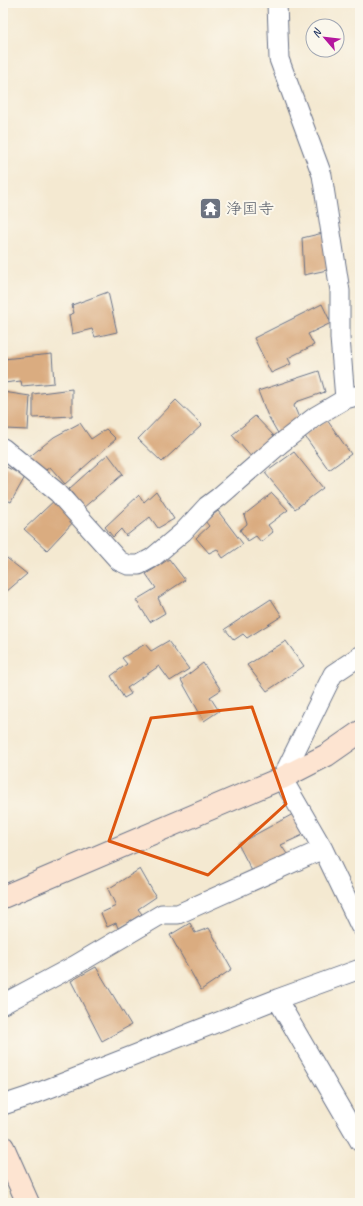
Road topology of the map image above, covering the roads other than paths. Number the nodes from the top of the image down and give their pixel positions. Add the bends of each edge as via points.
1 (277, 3) edge
2 (352, 397) edge
3 (3, 448) edge
4 (360, 656) edge
5 (360, 732) edge
6 (282, 778) junction
7 (323, 850) junction
8 (3, 897) edge
9 (360, 926) edge
10 (360, 969) edge
11 (277, 999) junction
12 (3, 1004) edge
13 (3, 1105) edge
14 (360, 1142) edge
15 (3, 1146) edge
16 (28, 1203) edge

1 - 2 street via 279,59 322,175 340,291 340,338
2 - 3 street via 316,416 280,444 207,506 183,532 152,558 138,565 128,565 119,561 58,493
4 - 6 street via 333,674
5 - 6 street via 327,755
6 - 7 street
6 - 8 street
7 - 9 street
7 - 12 street via 178,914 162,914
10 - 11 street
11 - 13 street
11 - 14 street
15 - 16 street

